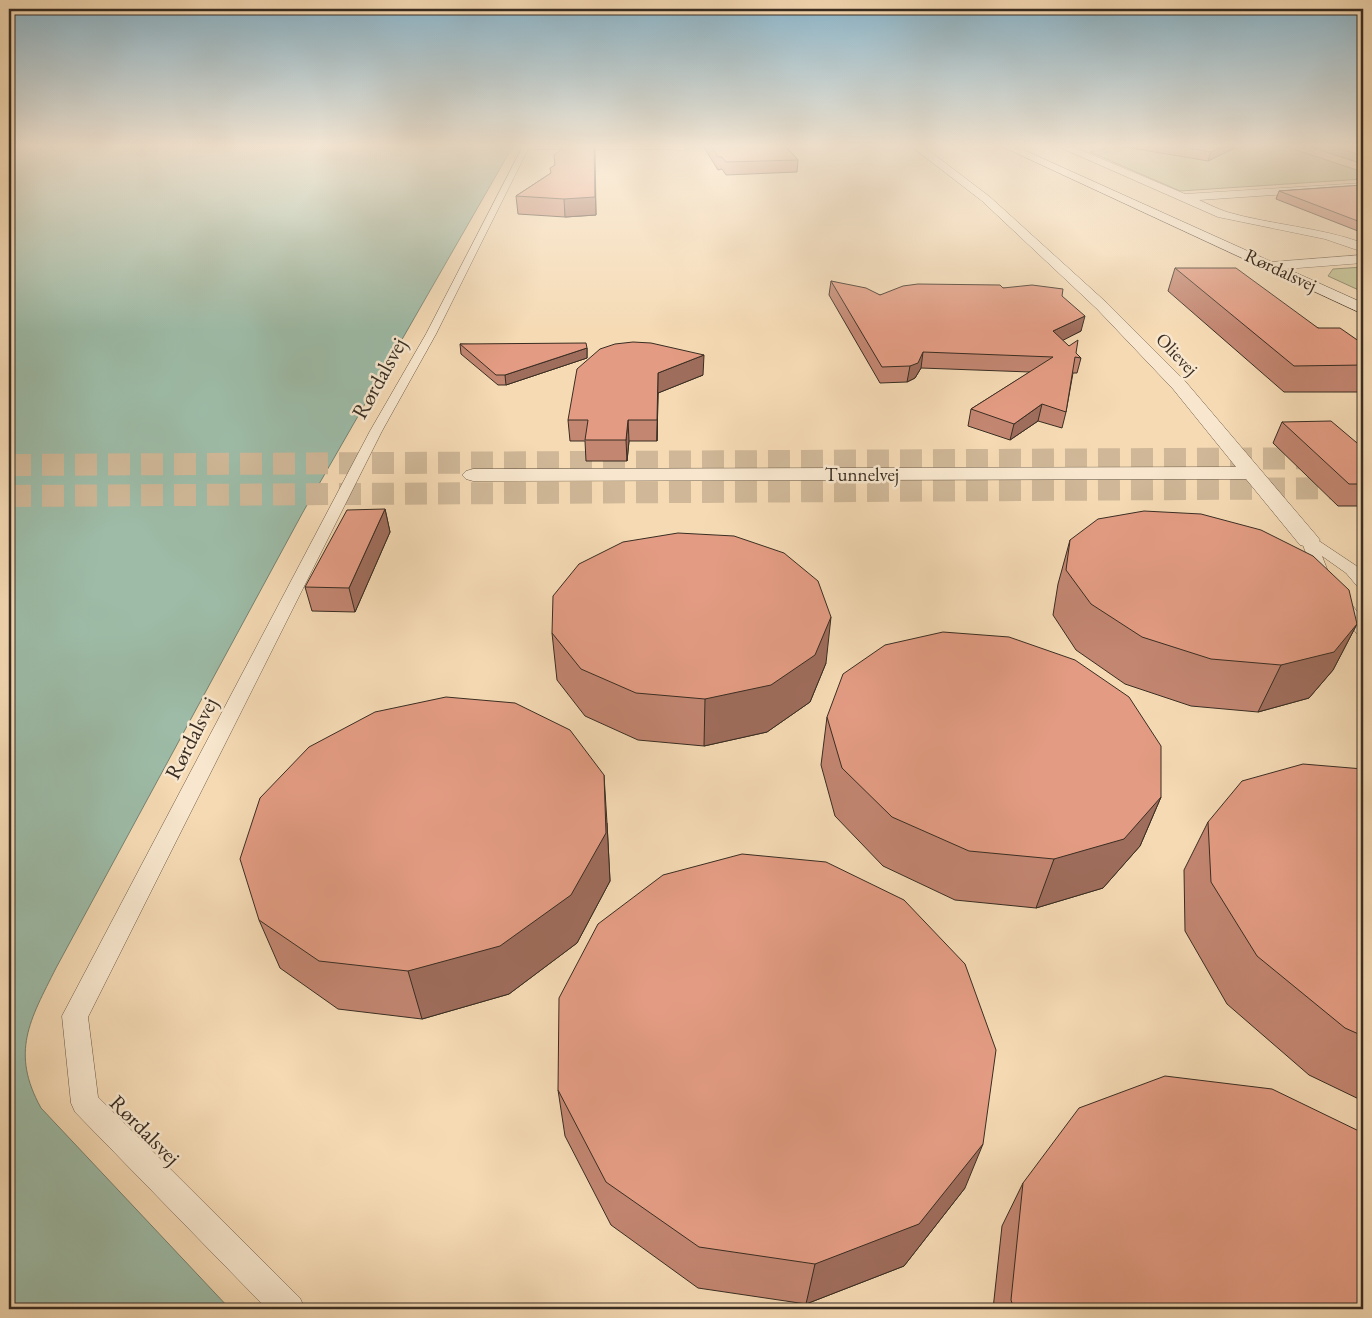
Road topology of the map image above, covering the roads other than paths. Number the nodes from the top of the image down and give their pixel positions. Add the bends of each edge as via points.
1 (494, 208) edge
2 (995, 208) edge
3 (1142, 208) edge
4 (1207, 208) edge
5 (1363, 248) edge
6 (1363, 259) edge
7 (1272, 266) junction
8 (1363, 310) edge
9 (1251, 473) junction
10 (473, 475) dead end
11 (1308, 540) junction
12 (1363, 583) edge
13 (1363, 630) edge
14 (289, 1309) edge

1 - 14 lane, Rørdalsvej via 76,1016 85,1103
2 - 9 street, Olievej via 1102,306 1180,385
3 - 7 street, Rørdalsvej
4 - 5 street via 1248,221 1331,237
6 - 7 street
7 - 8 street, Rørdalsvej
9 - 10 street, Tunnelvej
9 - 11 street, Olievej
11 - 12 lane via 1352,570
11 - 13 lane, Olievej via 1321,576

